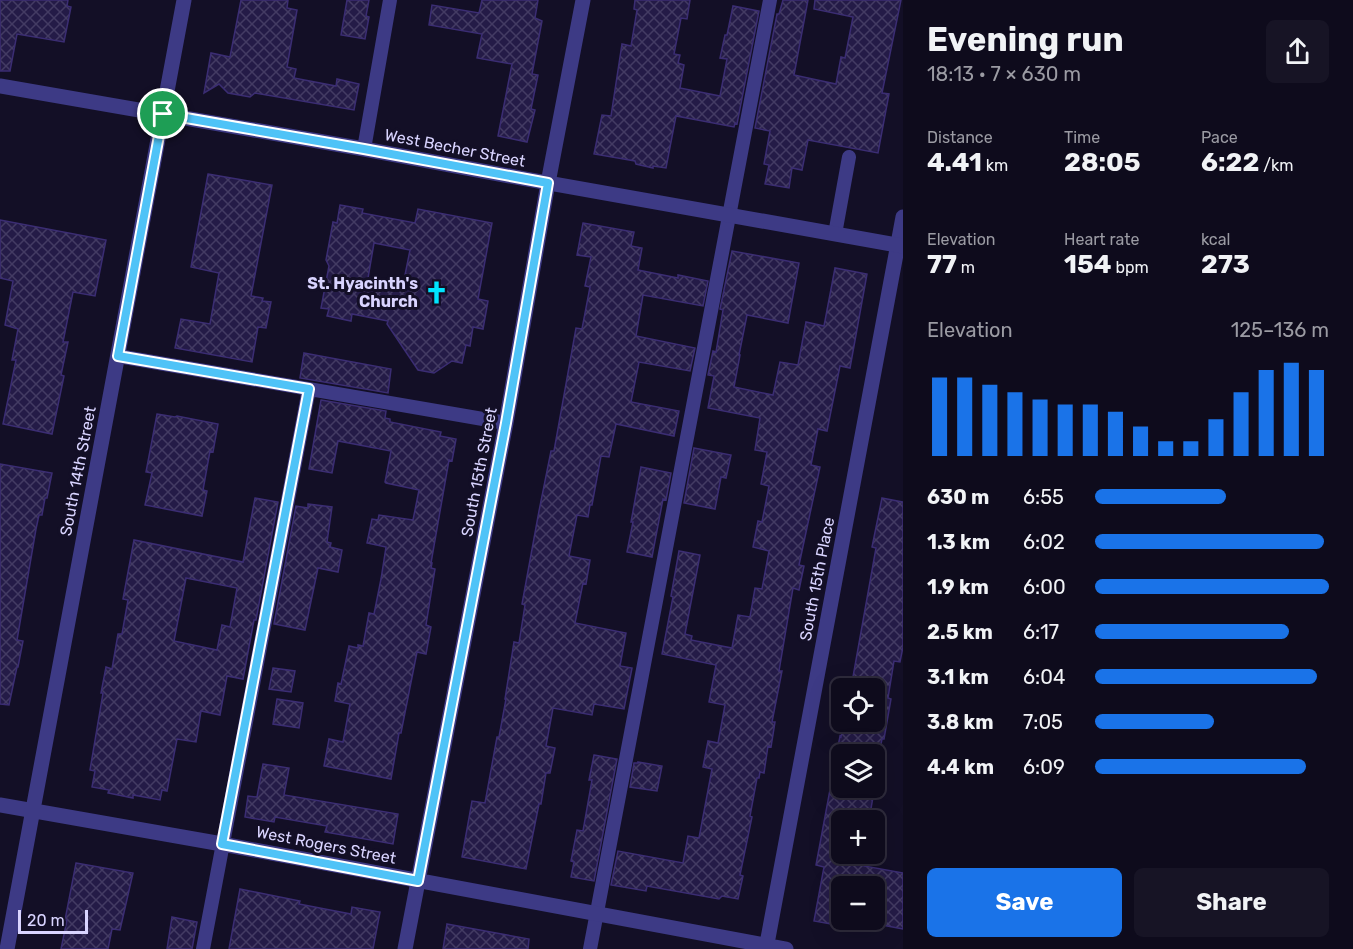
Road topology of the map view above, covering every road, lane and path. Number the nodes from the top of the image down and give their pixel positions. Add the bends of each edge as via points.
1 (184, 0) edge
2 (390, 0) edge
3 (583, 0) edge
4 (770, 0) edge
5 (0, 86) edge
6 (163, 114) junction
7 (364, 149) junction
8 (849, 156) dead end
9 (548, 183) junction
10 (729, 216) junction
11 (903, 216) edge
12 (835, 234) junction
13 (900, 246) edge
14 (118, 356) junction
15 (309, 389) junction
16 (506, 423) junction
17 (0, 805) edge
18 (33, 812) junction
19 (222, 844) junction
20 (418, 881) junction
21 (597, 915) junction
22 (766, 947) edge
23 (7, 949) edge
24 (204, 949) edge
25 (405, 949) edge
26 (591, 949) edge
27 (786, 949) edge

1 - 6 street, South 14th Street
2 - 7 lane
3 - 9 street, South 15th Street
4 - 10 lane
5 - 6 street, West Becher Street
6 - 7 street, West Becher Street
6 - 14 street, South 14th Street
7 - 9 street, West Becher Street
8 - 12 lane
9 - 10 street, West Becher Street
9 - 16 street, South 15th Street
10 - 12 street, West Becher Street
10 - 21 lane
11 - 13 street, South 15th Place
12 - 13 street, West Becher Street
13 - 22 street, South 15th Place
14 - 15 lane
14 - 18 street, South 14th Street
15 - 16 lane
15 - 19 lane
16 - 20 street, South 15th Street
17 - 18 street, West Rogers Street
18 - 19 street, West Rogers Street
18 - 23 street, South 14th Street
19 - 20 street, West Rogers Street
19 - 24 lane
20 - 21 street, West Rogers Street
20 - 25 street, South 15th Street
21 - 22 street, West Rogers Street
21 - 26 lane
22 - 27 street, West Rogers Street

